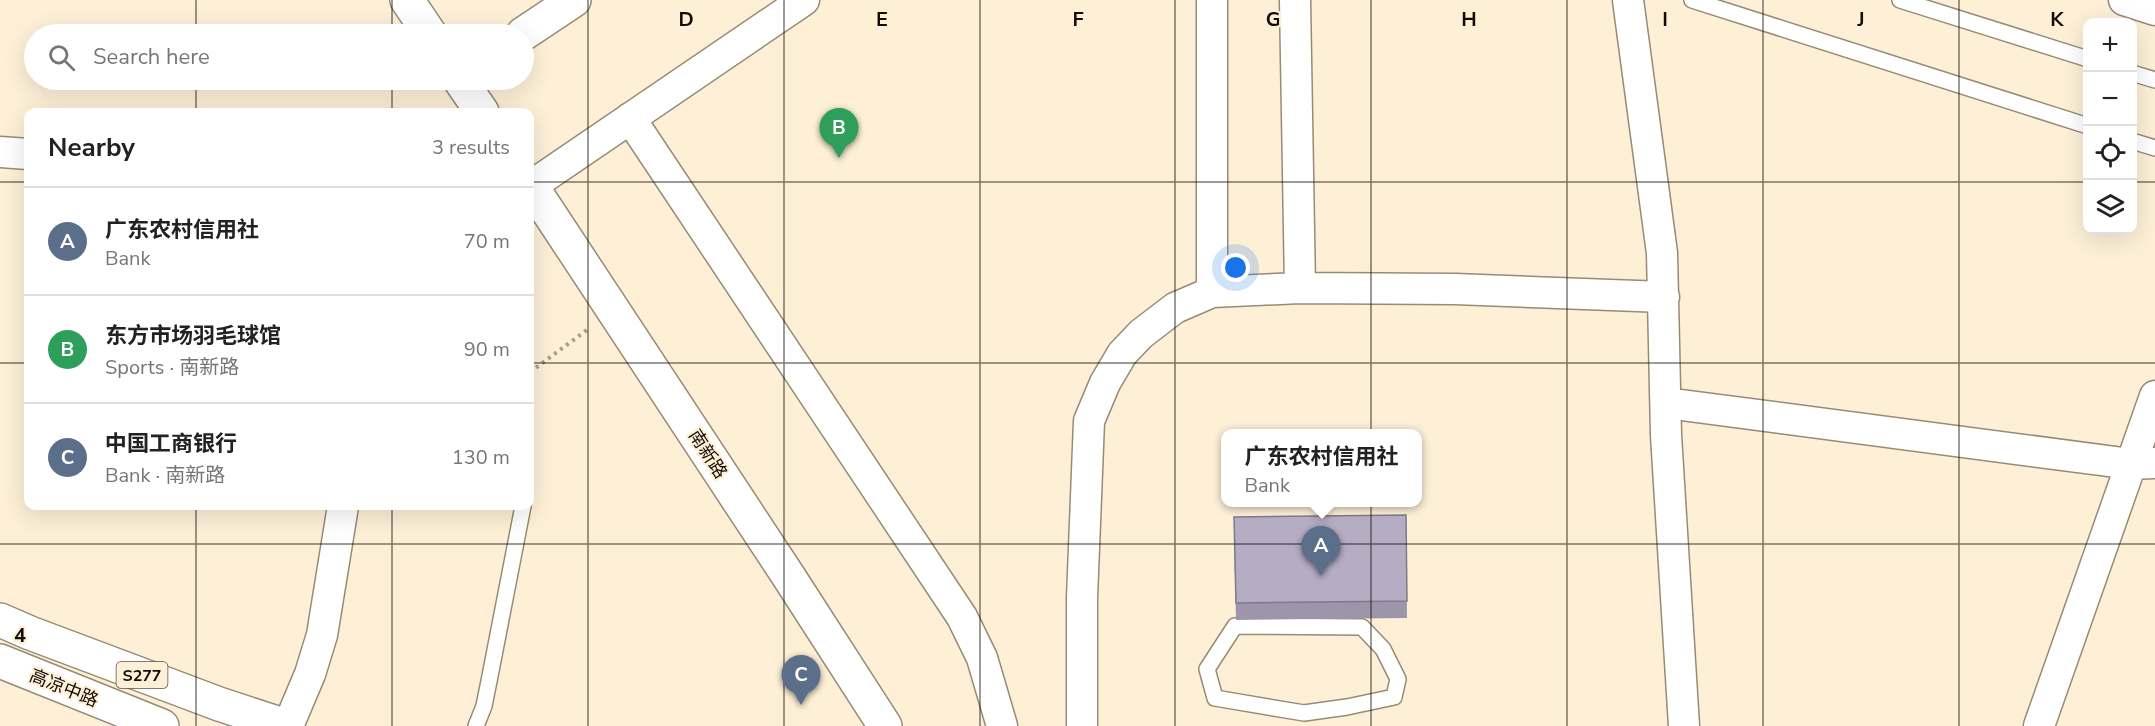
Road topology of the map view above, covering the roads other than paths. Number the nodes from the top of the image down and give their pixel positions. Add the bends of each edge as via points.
1 (407, 0) edge
2 (574, 0) edge
3 (804, 0) edge
4 (1212, 0) edge
5 (1295, 0) edge
6 (1628, 0) edge
7 (1692, 0) edge
8 (1900, 0) edge
9 (2124, 0) edge
10 (2155, 10) edge
11 (423, 24) edge
12 (534, 27) edge
13 (2083, 57) edge
14 (2137, 74) edge
15 (2155, 80) edge
16 (467, 90) edge
17 (479, 108) edge
18 (630, 118) junction
19 (2083, 124) edge
20 (2137, 142) edge
21 (2155, 148) edge
22 (0, 152) edge
23 (24, 154) edge
24 (534, 182) edge
25 (534, 191) edge
26 (1299, 288) junction
27 (1212, 292) junction
28 (1664, 297) junction
29 (2155, 396) edge
30 (1666, 403) junction
31 (2143, 464) edge
32 (343, 510) edge
33 (523, 510) edge
34 (0, 620) edge
35 (0, 661) edge
36 (1305, 719) edge
37 (162, 726) edge
38 (287, 726) edge
39 (477, 726) edge
40 (885, 726) edge
41 (1002, 726) edge
42 (1082, 726) edge
43 (1684, 726) edge
44 (2038, 726) edge

1 - 11 street
2 - 12 street
3 - 18 street
4 - 27 street
5 - 26 street
6 - 28 street via 1662,253
7 - 19 lane
8 - 13 lane
9 - 10 street
14 - 15 lane
16 - 17 street
18 - 24 street
18 - 41 street via 962,617 982,658
20 - 21 lane
22 - 23 street
25 - 40 street, 南新路
26 - 27 street
26 - 28 street
27 - 42 street via 1175,308 1134,340 1105,383 1089,421
28 - 30 street
29 - 31 street
30 - 31 street
30 - 43 street
31 - 44 street
32 - 38 street via 322,635
33 - 39 lane
34 - 38 street, S277
35 - 37 street, 高凉中路 / S277
36 - 36 lane via 1394,697 1398,679 1383,650 1362,627 1235,626 1207,669 1215,698

